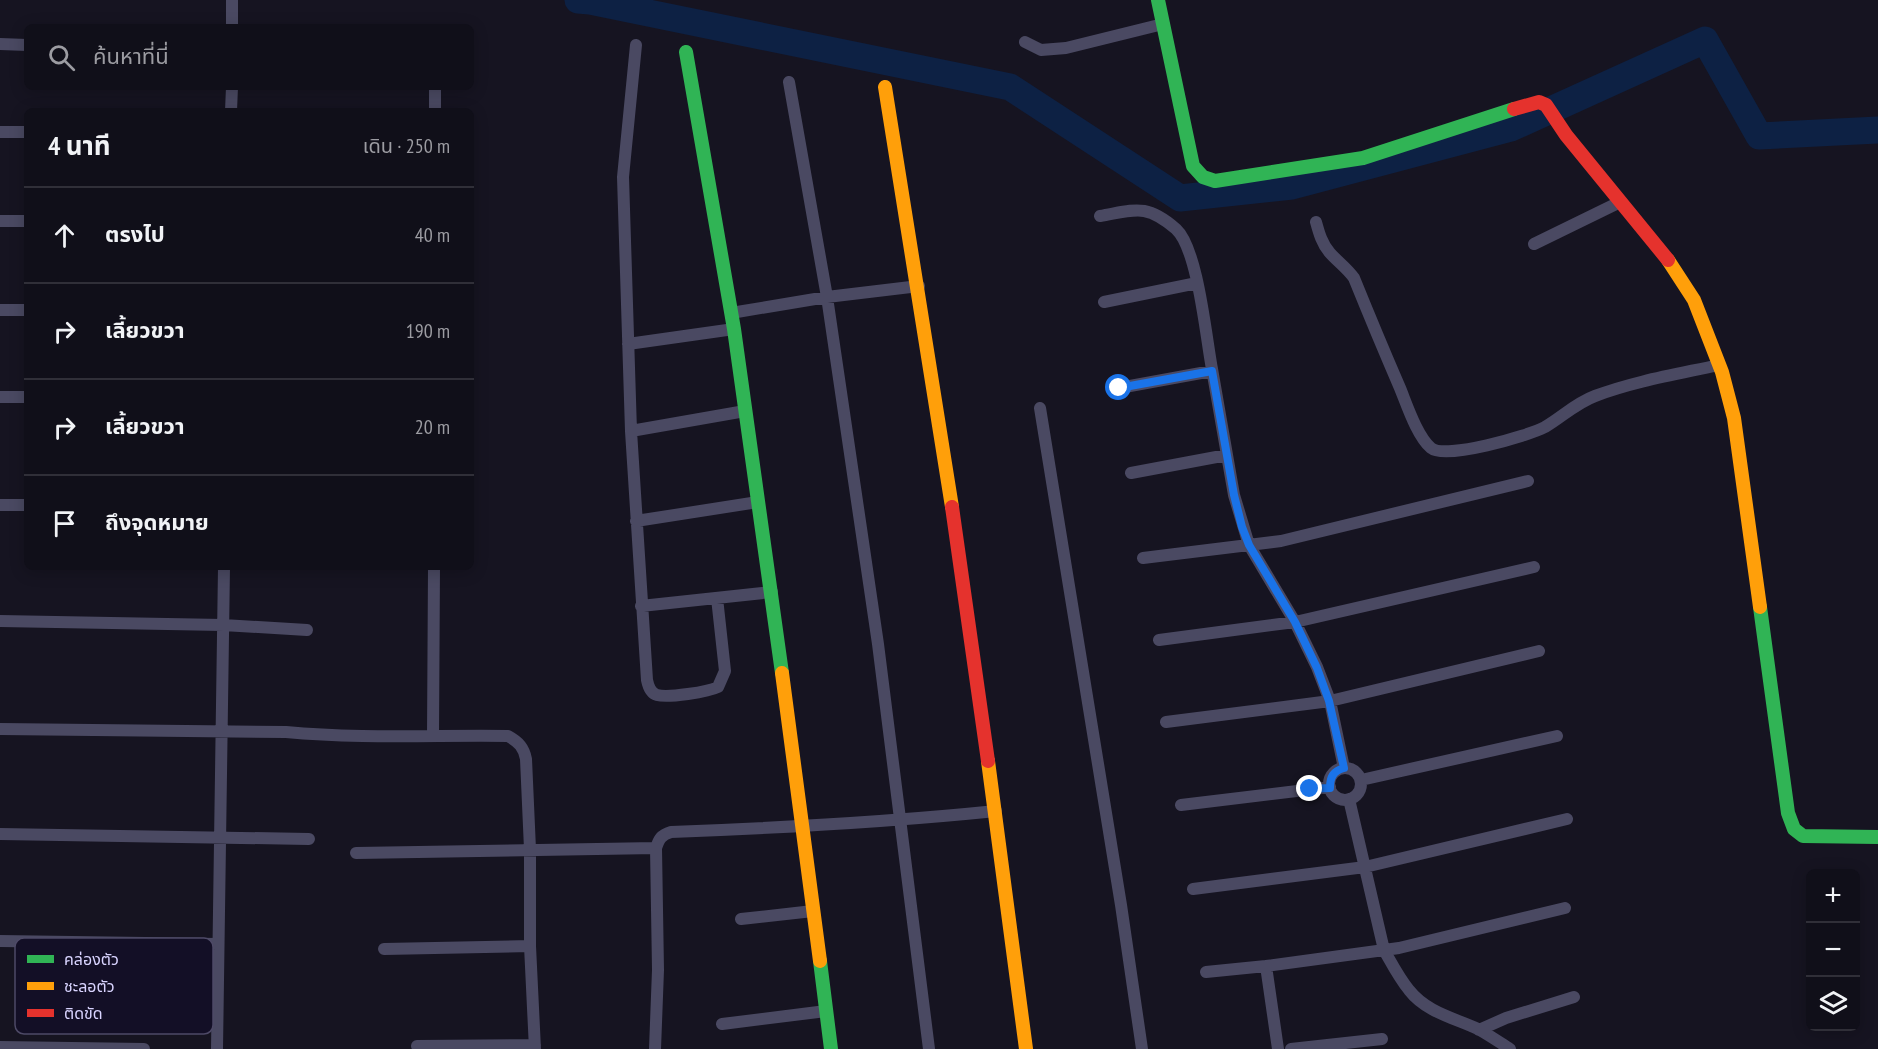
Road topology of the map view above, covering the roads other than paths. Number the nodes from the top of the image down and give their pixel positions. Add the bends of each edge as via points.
1 (232, 0) edge
2 (1158, 0) edge
3 (232, 24) edge
4 (1163, 24) junction
5 (1025, 42) dead end
6 (0, 44) edge
7 (24, 45) edge
8 (636, 45) dead end
9 (686, 52) dead end
10 (789, 82) dead end
11 (885, 87) dead end
12 (232, 90) edge
13 (435, 90) edge
14 (231, 108) edge
15 (435, 108) edge
16 (0, 132) edge
17 (24, 132) edge
18 (1620, 202) junction
19 (1100, 216) dead end
20 (0, 221) edge
21 (24, 221) edge
22 (1316, 222) dead end
23 (1534, 244) dead end
24 (1197, 284) junction
25 (919, 286) junction
26 (826, 297) junction
27 (1104, 302) dead end
28 (0, 310) edge
29 (24, 310) edge
30 (731, 313) junction
31 (734, 329) junction
32 (628, 344) junction
33 (1719, 365) junction
34 (1212, 371) junction
35 (1119, 388) dead end
36 (0, 397) edge
37 (24, 397) edge
38 (1040, 408) dead end
39 (745, 411) junction
40 (631, 431) junction
41 (1227, 455) junction
42 (1131, 473) dead end
43 (1528, 481) dead end
44 (758, 502) junction
45 (0, 505) edge
46 (24, 505) edge
47 (636, 521) junction
48 (1249, 545) junction
49 (1143, 558) dead end
50 (1534, 567) dead end
51 (224, 570) edge
52 (434, 570) edge
53 (772, 592) junction
54 (717, 598) junction
55 (641, 606) junction
56 (0, 621) edge
57 (1295, 622) junction
58 (223, 625) junction
59 (307, 630) dead end
60 (1159, 640) dead end
61 (1539, 651) dead end
62 (1329, 701) junction
63 (1166, 722) dead end
64 (0, 729) edge
65 (221, 731) junction
66 (433, 735) junction
67 (1557, 736) dead end
68 (1344, 768) junction
69 (1361, 780) junction
70 (1330, 788) junction
71 (1349, 800) junction
72 (1180, 806) dead end
73 (996, 810) junction
74 (1568, 819) dead end
75 (900, 820) junction
76 (802, 827) junction
77 (0, 834) edge
78 (220, 836) junction
79 (1878, 837) edge
80 (309, 838) dead end
81 (656, 848) junction
82 (530, 849) junction
83 (356, 853) dead end
84 (1365, 867) junction
85 (1193, 889) dead end
86 (1565, 908) dead end
87 (813, 911) junction
88 (741, 919) dead end
89 (0, 941) edge
90 (15, 941) edge
91 (213, 944) edge
92 (218, 944) junction
93 (530, 946) junction
94 (384, 949) dead end
95 (1384, 950) junction
96 (1266, 966) junction
97 (1206, 972) dead end
98 (1574, 997) dead end
99 (826, 1011) junction
100 (722, 1024) dead end
101 (1479, 1030) junction
102 (1382, 1039) dead end
103 (417, 1046) dead end
104 (0, 1047) edge
105 (535, 1047) edge
106 (144, 1049) edge
107 (217, 1049) edge
108 (655, 1049) edge
109 (831, 1049) edge
110 (929, 1049) edge
111 (1026, 1049) edge
112 (1142, 1049) edge
113 (1278, 1049) edge
114 (1291, 1049) edge
115 (1510, 1049) edge

1 - 3 street
2 - 4 street
4 - 5 street via 1066,48 1041,50
4 - 18 street via 1193,166 1203,177 1215,181 1363,158 1539,102 1546,105
6 - 7 street
8 - 32 street via 623,177
9 - 30 street
10 - 26 street
11 - 25 street
12 - 14 street
13 - 15 street
16 - 17 street
18 - 23 street
18 - 33 street via 1694,300
19 - 24 street via 1143,209 1160,217 1185,242
20 - 21 street
22 - 33 street via 1328,251 1354,278 1424,441 1437,452 1523,436 1595,396
24 - 27 street
24 - 34 street
25 - 26 street
25 - 73 street
26 - 30 street
26 - 75 street
28 - 29 street
30 - 31 street
31 - 32 street
31 - 39 street
32 - 40 street
33 - 79 street via 1734,418 1788,813 1794,829 1803,836
34 - 35 street
34 - 41 street
36 - 37 street
38 - 112 street
39 - 40 street
39 - 44 street
40 - 47 street
41 - 42 street
41 - 48 street
43 - 48 street via 1323,532
44 - 47 street
44 - 53 street
45 - 46 street
47 - 55 street
48 - 49 street
48 - 57 street
50 - 57 street
51 - 58 street
52 - 66 street
53 - 54 street
53 - 76 street
54 - 55 street
54 - 55 street via 725,671 722,680 710,691 682,694 657,695 648,686
56 - 58 street
57 - 60 street
57 - 62 street
58 - 59 street
58 - 65 street
61 - 62 street
62 - 63 street
62 - 68 street
64 - 65 street
65 - 66 street
65 - 78 street
66 - 82 street via 508,736 519,743 526,759
67 - 69 street
68 - 69 street via 1355,771
68 - 70 street via 1332,775
69 - 71 street via 1359,792
70 - 71 street via 1337,798
70 - 72 street
71 - 84 street
73 - 75 street
73 - 111 street
74 - 84 street
75 - 76 street
75 - 110 street
76 - 81 street via 671,832 660,838
76 - 87 street
77 - 78 street
78 - 80 street
78 - 92 street
81 - 82 street
81 - 108 street
82 - 83 street
82 - 93 street
84 - 85 street
84 - 95 street
86 - 95 street
87 - 88 street
87 - 99 street
89 - 90 street
91 - 92 street
92 - 107 street
93 - 94 street
93 - 105 street
95 - 96 street
95 - 101 street via 1396,973 1425,1006
96 - 97 street
96 - 113 street
98 - 101 street
99 - 100 street
99 - 109 street
101 - 115 street
102 - 114 street
103 - 105 street
104 - 106 street

